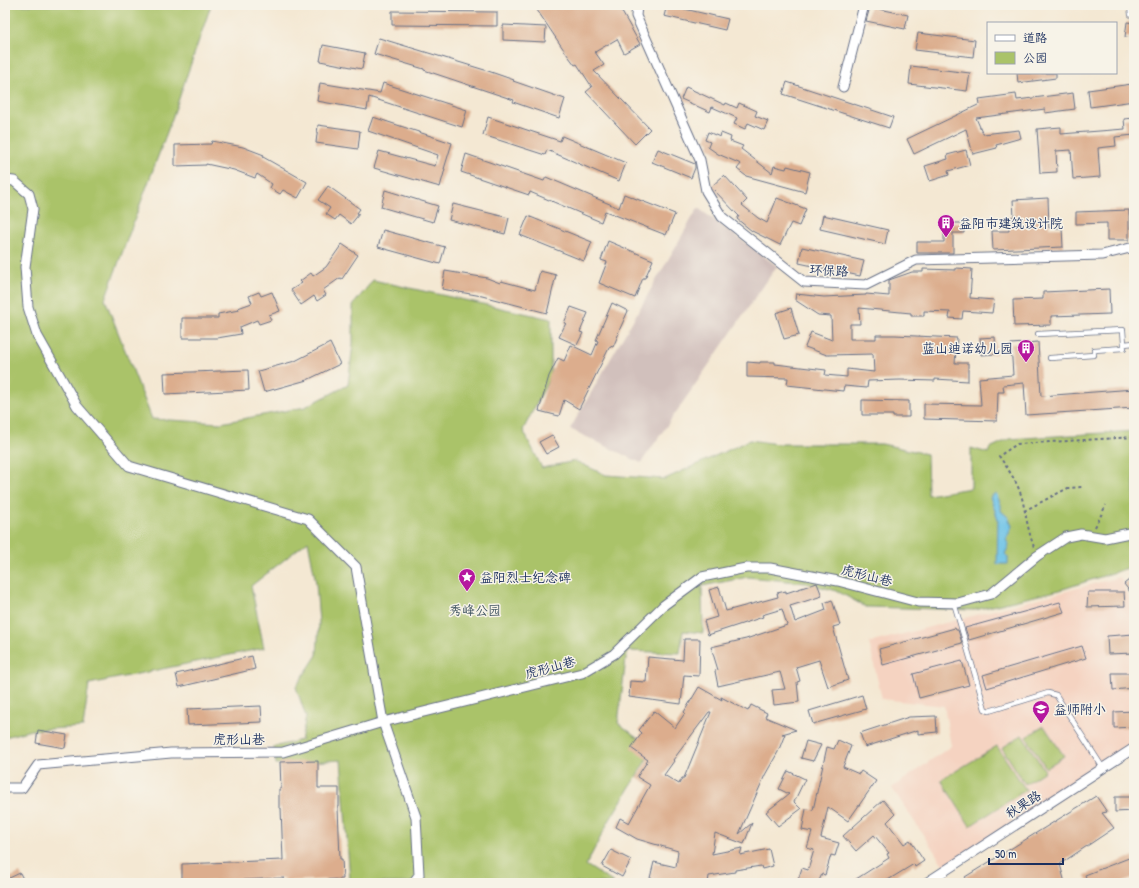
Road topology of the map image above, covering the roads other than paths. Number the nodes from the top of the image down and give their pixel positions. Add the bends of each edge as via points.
1 (637, 5) edge
2 (864, 5) edge
3 (1130, 5) edge
4 (1134, 16) edge
5 (843, 88) dead end
6 (5, 180) edge
7 (1134, 247) edge
8 (1038, 334) dead end
9 (1134, 343) edge
10 (1124, 344) junction
11 (1050, 358) dead end
12 (1134, 532) edge
13 (954, 603) junction
14 (383, 722) junction
15 (1134, 748) edge
16 (1103, 768) junction
17 (5, 788) edge
18 (412, 883) edge
19 (926, 883) edge

1 - 7 street, 环保路 via 636,16 700,160 706,190 722,217 804,282 866,285 916,260 1102,255
2 - 5 street
3 - 4 lane via 1131,15
6 - 14 street via 14,181 29,194 33,209 26,267 28,307 37,335 77,406 129,466 308,519 356,567
8 - 10 lane via 1123,330
9 - 10 lane
10 - 11 lane via 1124,348 1094,350 1094,356
12 - 13 street, 虎形山巷 via 1105,538 1081,534 1066,537 1037,556 991,594
13 - 14 street, 虎形山巷 via 918,602 838,581 770,568 746,568 702,577 664,605 614,654 582,673
13 - 16 lane via 985,709 989,711 1048,693 1056,695
14 - 17 street, 虎形山巷 via 283,752 171,753 38,765 22,788
14 - 18 street via 416,817 419,875
15 - 16 street, 秋果路
16 - 19 street, 秋果路

